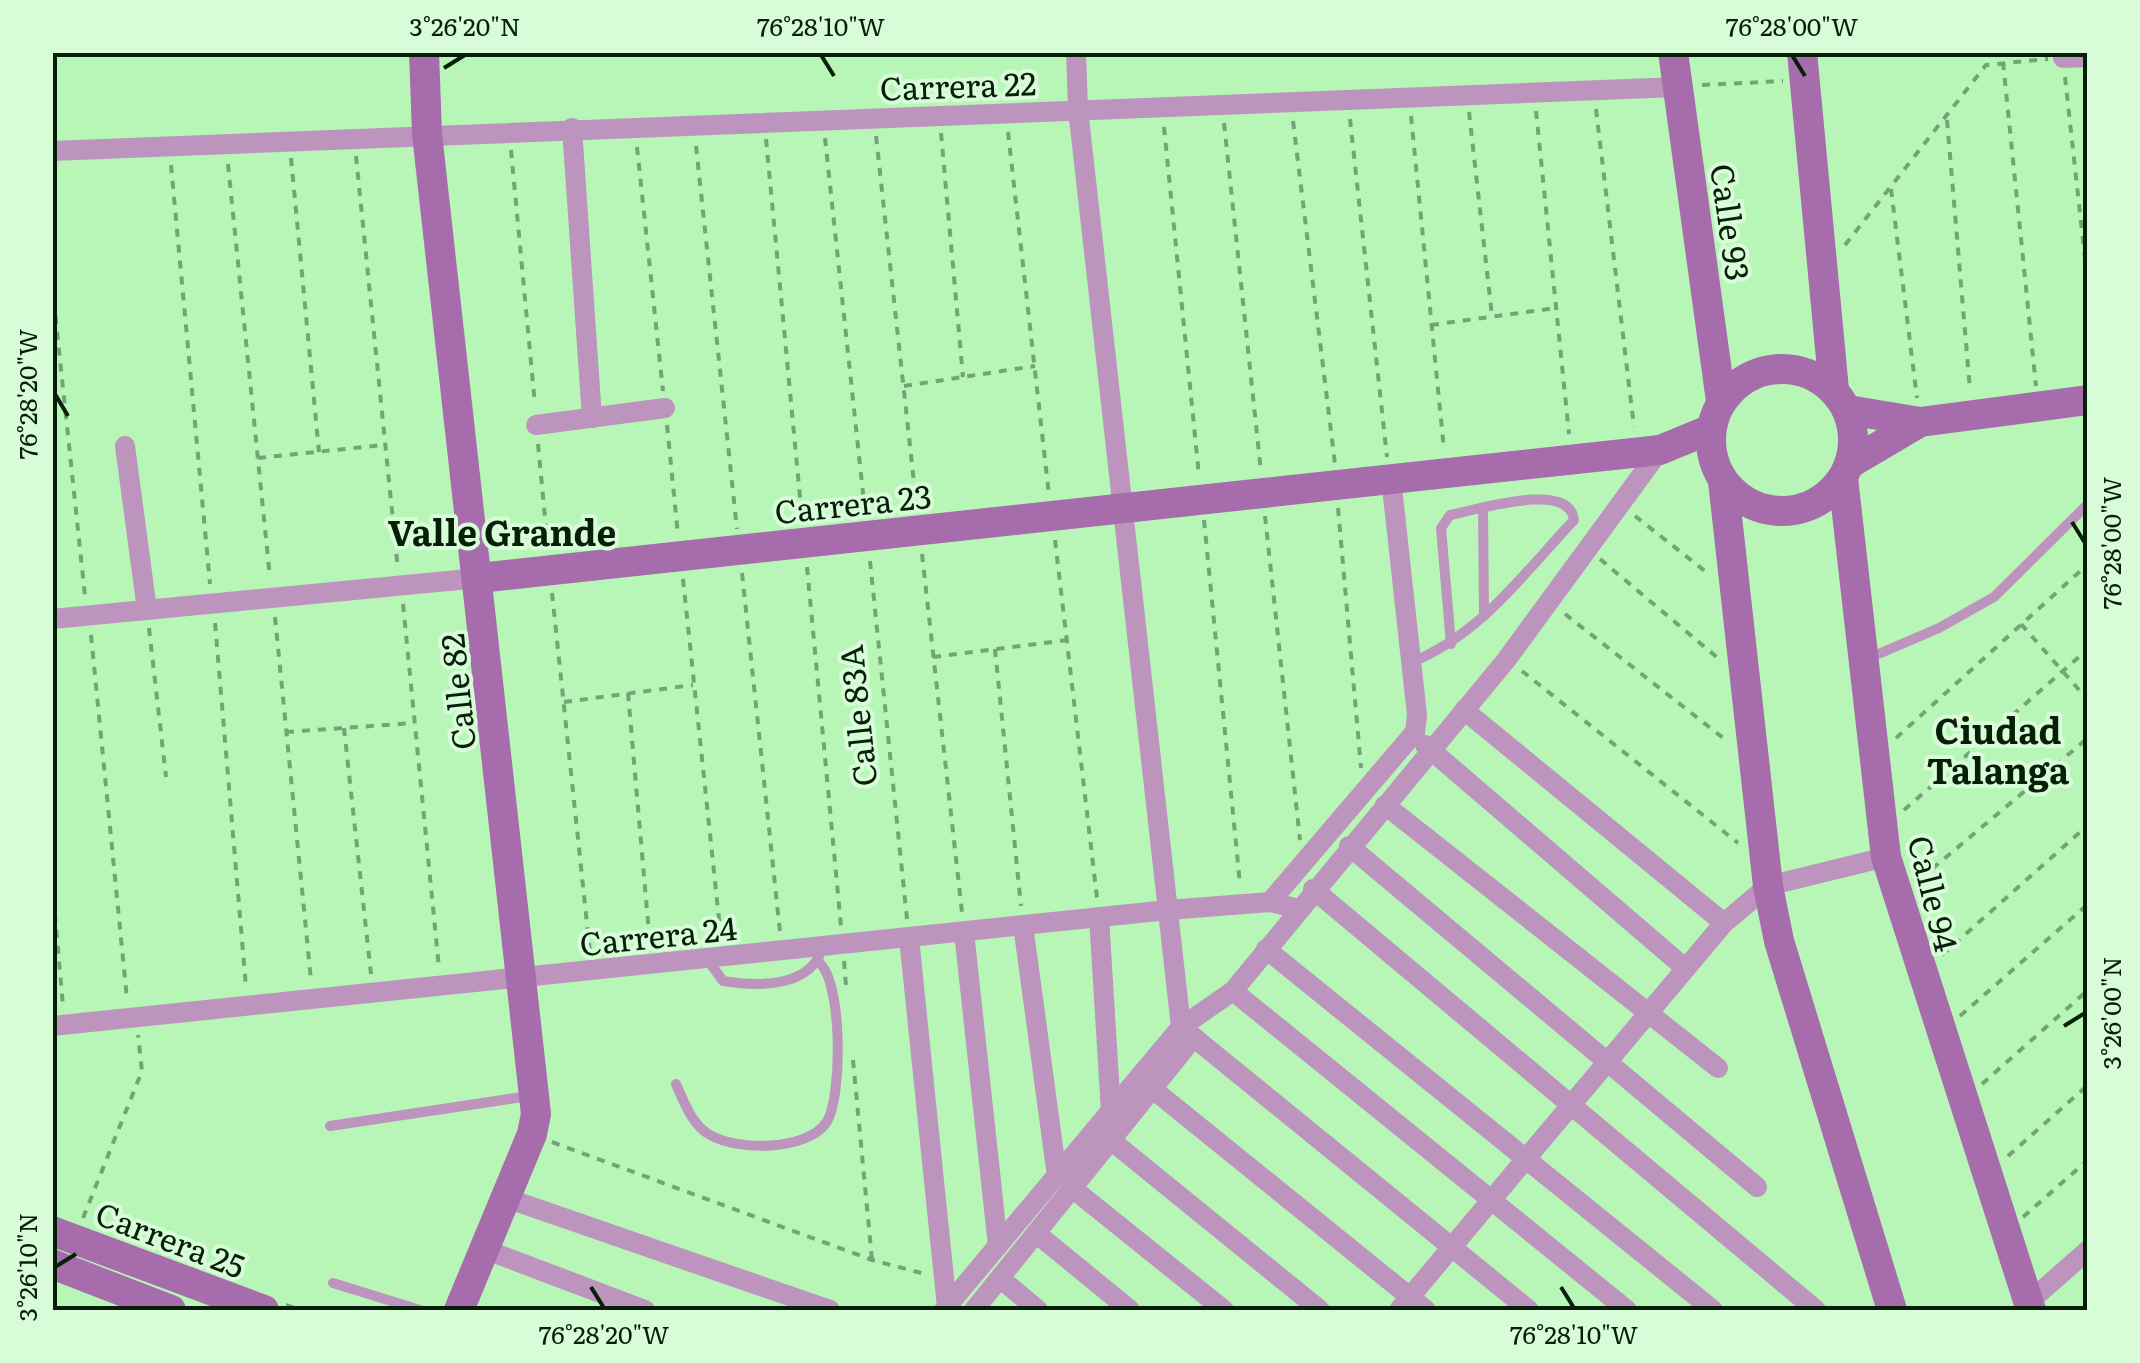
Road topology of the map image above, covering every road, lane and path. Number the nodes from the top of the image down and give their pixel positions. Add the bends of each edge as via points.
1 (424, 52) edge
2 (1076, 52) edge
3 (1674, 52) edge
4 (2026, 52) edge
5 (2067, 55) edge
6 (2088, 57) edge
7 (2022, 61) junction
8 (2004, 62) junction
9 (1804, 66) edge
10 (1678, 87) junction
11 (1594, 90) junction
12 (1534, 92) junction
13 (1467, 95) junction
14 (1409, 97) junction
15 (1348, 99) junction
16 (1290, 101) junction
17 (1162, 106) junction
18 (1078, 109) junction
19 (1006, 112) junction
20 (939, 114) junction
21 (874, 117) junction
22 (1946, 117) junction
23 (824, 118) junction
24 (765, 121) junction
25 (694, 124) junction
26 (635, 126) junction
27 (572, 128) junction
28 (509, 130) junction
29 (427, 134) junction
30 (354, 137) junction
31 (290, 140) junction
32 (226, 143) junction
33 (170, 146) junction
34 (52, 152) edge
35 (1891, 189) junction
36 (1822, 274) junction
37 (52, 284) edge
38 (2088, 286) edge
39 (1556, 308) junction
40 (1492, 316) junction
41 (1432, 325) junction
42 (1035, 366) junction
43 (964, 377) junction
44 (904, 386) junction
45 (1841, 400) junction
46 (2088, 400) edge
47 (2038, 406) junction
48 (665, 408) junction
49 (1974, 414) junction
50 (1716, 415) junction
51 (592, 418) junction
52 (1920, 422) junction
53 (536, 425) junction
54 (385, 445) junction
55 (125, 446) dead end
56 (1649, 451) junction
57 (319, 452) junction
58 (258, 458) junction
59 (1572, 459) junction
60 (1846, 471) junction
61 (1446, 472) junction
62 (1391, 478) junction
63 (1721, 478) junction
64 (1337, 484) junction
65 (1202, 499) junction
66 (2088, 504) edge
67 (1620, 505) junction
68 (1123, 508) junction
69 (1483, 509) junction
70 (1052, 515) junction
71 (920, 530) junction
72 (867, 535) junction
73 (804, 542) junction
74 (1586, 546) junction
75 (739, 549) junction
76 (680, 556) junction
77 (2088, 564) edge
78 (550, 570) junction
79 (209, 576) dead end
80 (399, 576) junction
81 (270, 577) dead end
82 (479, 578) junction
83 (1733, 594) junction
84 (1550, 602) junction
85 (213, 604) junction
86 (148, 610) junction
87 (89, 616) junction
88 (1484, 617) junction
89 (52, 620) edge
90 (275, 623) dead end
91 (2021, 624) junction
92 (1067, 640) junction
93 (1452, 644) junction
94 (2088, 648) edge
95 (994, 650) junction
96 (934, 657) junction
97 (1507, 659) junction
98 (1863, 660) junction
99 (1412, 662) junction
100 (2061, 670) junction
101 (1742, 678) junction
102 (694, 685) junction
103 (628, 694) junction
104 (2088, 700) edge
105 (564, 702) junction
106 (1464, 710) junction
107 (414, 722) junction
108 (1416, 724) junction
109 (344, 728) junction
110 (286, 732) junction
111 (2088, 738) edge
112 (1431, 752) junction
113 (1874, 758) junction
114 (1754, 762) junction
115 (166, 777) dead end
116 (1363, 792) junction
117 (1385, 805) junction
118 (2088, 825) edge
119 (1884, 844) junction
120 (1350, 846) junction
121 (1766, 875) junction
122 (52, 882) edge
123 (1314, 889) junction
124 (1897, 898) junction
125 (1270, 902) junction
126 (1242, 904) junction
127 (2088, 904) edge
128 (1299, 908) junction
129 (1168, 910) junction
130 (1099, 917) junction
131 (1724, 922) junction
132 (1023, 926) junction
133 (964, 932) junction
134 (909, 938) junction
135 (1266, 949) junction
136 (782, 951) junction
137 (828, 951) junction
138 (715, 958) junction
139 (652, 965) junction
140 (1685, 968) junction
141 (592, 972) junction
142 (1920, 974) junction
143 (522, 979) junction
144 (440, 987) junction
145 (2088, 990) edge
146 (1233, 991) junction
147 (373, 994) junction
148 (313, 1000) junction
149 (848, 1004) dead end
150 (248, 1007) junction
151 (1648, 1012) junction
152 (133, 1018) junction
153 (59, 1026) edge
154 (1188, 1032) junction
155 (1941, 1033) junction
156 (852, 1043) dead end
157 (1607, 1062) junction
158 (1718, 1068) dead end
159 (1146, 1083) junction
160 (676, 1084) dead end
161 (2088, 1085) edge
162 (535, 1095) junction
163 (1964, 1100) junction
164 (1570, 1105) junction
165 (1111, 1112) junction
166 (330, 1126) dead end
167 (532, 1134) junction
168 (1103, 1134) junction
169 (1525, 1160) junction
170 (2088, 1160) edge
171 (1989, 1173) junction
172 (1064, 1182) junction
173 (1757, 1188) dead end
174 (506, 1198) junction
175 (1491, 1200) junction
176 (66, 1229) edge
177 (2009, 1230) junction
178 (1036, 1234) junction
179 (998, 1246) junction
180 (1452, 1248) junction
181 (484, 1250) junction
182 (2088, 1250) edge
183 (872, 1260) junction
184 (52, 1264) edge
185 (944, 1278) junction
186 (1000, 1279) junction
187 (333, 1283) dead end
188 (1412, 1306) edge
189 (2030, 1306) edge
190 (946, 1309) edge
191 (170, 1310) edge
192 (264, 1310) edge
193 (420, 1310) edge
194 (462, 1310) edge
195 (645, 1310) edge
196 (830, 1310) edge
197 (974, 1310) edge
198 (1038, 1310) edge
199 (1130, 1310) edge
200 (1224, 1310) edge
201 (1320, 1310) edge
202 (1530, 1310) edge
203 (1627, 1310) edge
204 (1713, 1310) edge
205 (1816, 1310) edge
206 (1892, 1310) edge

1 - 29 street, Calle 82
2 - 18 street
3 - 10 street, Calle 93
4 - 7 path
5 - 6 street
5 - 7 path
5 - 38 path
7 - 8 path
8 - 22 path via 1986,65
8 - 47 path
9 - 10 path
9 - 36 street
10 - 11 street, Carrera 22
10 - 50 street, Calle 93
11 - 12 street, Carrera 22
11 - 56 path
12 - 13 street, Carrera 22
12 - 39 path
13 - 14 street, Carrera 22
13 - 40 path
14 - 15 street, Carrera 22
14 - 41 path
15 - 16 street, Carrera 22
15 - 62 path
16 - 17 street, Carrera 22
16 - 64 path
17 - 18 street, Carrera 22
17 - 65 path
18 - 19 street, Carrera 22
18 - 68 street
19 - 20 street, Carrera 22
19 - 42 path
20 - 21 street, Carrera 22
20 - 43 path
21 - 23 street, Carrera 22
21 - 44 path
22 - 35 path
22 - 49 path
23 - 24 street, Carrera 22
23 - 72 path, Calle 83A
24 - 25 street, Carrera 22
24 - 73 path
25 - 26 street, Carrera 22
25 - 75 path
26 - 27 street, Carrera 22
26 - 48 path
27 - 28 street, Carrera 22
27 - 51 street
28 - 29 street, Carrera 22
28 - 53 path
29 - 30 street, Carrera 22
29 - 82 street, Calle 82
30 - 31 street, Carrera 22
30 - 54 path
31 - 32 street, Carrera 22
31 - 57 path
32 - 33 street, Carrera 22
32 - 58 path
33 - 34 street, Carrera 22
33 - 79 path
35 - 36 path
35 - 52 path
36 - 45 street
37 - 87 path
39 - 40 path
39 - 59 path
40 - 41 path
41 - 61 path
42 - 43 path
42 - 70 path
43 - 44 path
44 - 71 path
45 - 50 street via 1813,375 1788,368 1762,371 1739,382
45 - 52 street
45 - 60 street via 1853,428
46 - 47 street
47 - 49 street
48 - 51 street
48 - 76 path
49 - 52 street
50 - 56 street, Carrera 23
50 - 63 street via 1711,452
51 - 53 street
52 - 60 street
53 - 78 path
54 - 57 path
54 - 80 path
55 - 86 street
56 - 59 street, Carrera 23
56 - 63 street, Carrera 23
56 - 67 street
57 - 58 path
58 - 81 path
59 - 61 street, Carrera 23
60 - 63 street via 1827,495 1784,511 1750,503
60 - 98 street, Calle 94
61 - 62 street, Carrera 23
62 - 64 street, Carrera 23
62 - 99 street
63 - 83 street
64 - 65 street, Carrera 23
64 - 116 path
65 - 68 street, Carrera 23
65 - 126 path
66 - 98 lane via 1994,596
67 - 74 street
67 - 83 path
68 - 70 street, Carrera 23
68 - 129 street
69 - 88 lane
69 - 88 lane via 1547,497 1565,503 1574,520
69 - 93 lane via 1450,514 1442,528
70 - 71 street, Carrera 23
70 - 92 path
71 - 72 street, Carrera 23
71 - 96 path
72 - 73 street, Carrera 23
72 - 134 path, Calle 83A
73 - 75 street, Carrera 23
73 - 137 path
74 - 84 street
74 - 101 path
75 - 76 street, Carrera 23
75 - 136 path
76 - 78 street, Carrera 23
76 - 102 path
77 - 91 path
78 - 82 street, Carrera 23
78 - 105 path
80 - 82 street, Carrera 23
80 - 85 street, Carrera 23
80 - 107 path
82 - 143 street, Calle 82
83 - 101 street
84 - 97 street
84 - 114 path
85 - 86 street, Carrera 23
85 - 150 path
86 - 87 street, Carrera 23
86 - 115 path
87 - 89 street, Carrera 23
87 - 152 path
88 - 93 lane
90 - 110 path
91 - 100 path
91 - 113 path
92 - 95 path
92 - 130 path
93 - 99 lane
94 - 100 path
95 - 96 path
95 - 132 path
96 - 133 path
97 - 106 street
97 - 121 path
98 - 113 street, Calle 94
99 - 108 street
100 - 104 path
100 - 119 path
101 - 114 street
102 - 103 path
102 - 138 path
103 - 105 path
103 - 139 path
105 - 141 path
106 - 112 street
106 - 131 street
107 - 109 path
107 - 144 path
108 - 112 street
108 - 116 street
109 - 110 path
109 - 147 path
110 - 148 path
111 - 124 path
112 - 117 street
112 - 140 street
113 - 119 street, Calle 94
114 - 121 street
116 - 125 street
117 - 120 street
117 - 151 street
118 - 142 path
119 - 121 street
119 - 124 street, Calle 94
120 - 123 street
120 - 157 street
121 - 131 street
121 - 206 street via 1779,940
122 - 153 path
123 - 128 street
123 - 164 street
124 - 142 street, Calle 94
125 - 126 street, Carrera 24
125 - 128 street, Carrera 24
126 - 129 street, Carrera 24
127 - 155 path
128 - 135 street
129 - 130 street, Carrera 24
129 - 154 street
130 - 132 street, Carrera 24
130 - 165 street
131 - 140 street
132 - 133 street, Carrera 24
132 - 172 street
133 - 134 street, Carrera 24
133 - 179 street
134 - 137 street, Carrera 24
134 - 185 street
135 - 146 street
135 - 169 street
136 - 137 street, Carrera 24
136 - 138 street, Carrera 24
137 - 138 lane via 791,980 741,984 723,982
137 - 149 path
137 - 160 lane via 838,1065 836,1106 824,1127 801,1141 734,1144 708,1134 690,1116
138 - 139 street, Carrera 24
139 - 141 street, Carrera 24
140 - 151 street
141 - 143 street, Carrera 24
142 - 155 street, Calle 94
143 - 144 street, Carrera 24
143 - 162 street, Calle 82
144 - 147 street, Carrera 24
145 - 163 path
146 - 154 street
146 - 175 street
147 - 148 street, Carrera 24
148 - 150 street, Carrera 24
150 - 152 street, Carrera 24
151 - 157 street
151 - 158 street
152 - 153 street, Carrera 24
152 - 176 path via 142,1071
154 - 159 street
154 - 180 street
155 - 163 street, Calle 94
156 - 183 path
157 - 164 street
157 - 173 street
159 - 165 street
159 - 168 street
159 - 188 street
161 - 171 path
162 - 166 lane
162 - 167 street, Calle 82
163 - 171 street, Calle 94
164 - 169 street
164 - 205 street
165 - 168 street
167 - 174 street, Calle 82
167 - 183 path
168 - 172 street
168 - 201 street
169 - 175 street
169 - 204 street
170 - 177 path
171 - 177 street, Calle 94
172 - 178 street
172 - 179 street
172 - 200 street
174 - 181 street, Calle 82
174 - 196 street
175 - 180 street
175 - 203 street
176 - 192 street, Carrera 25
177 - 189 street, Calle 94
178 - 186 street
178 - 199 street
179 - 190 street
180 - 188 street
180 - 202 street
181 - 194 street, Calle 82
181 - 195 street
182 - 189 street
183 - 185 path
184 - 191 street, Carrera 25
185 - 190 street
186 - 197 street
186 - 198 street
187 - 193 lane

